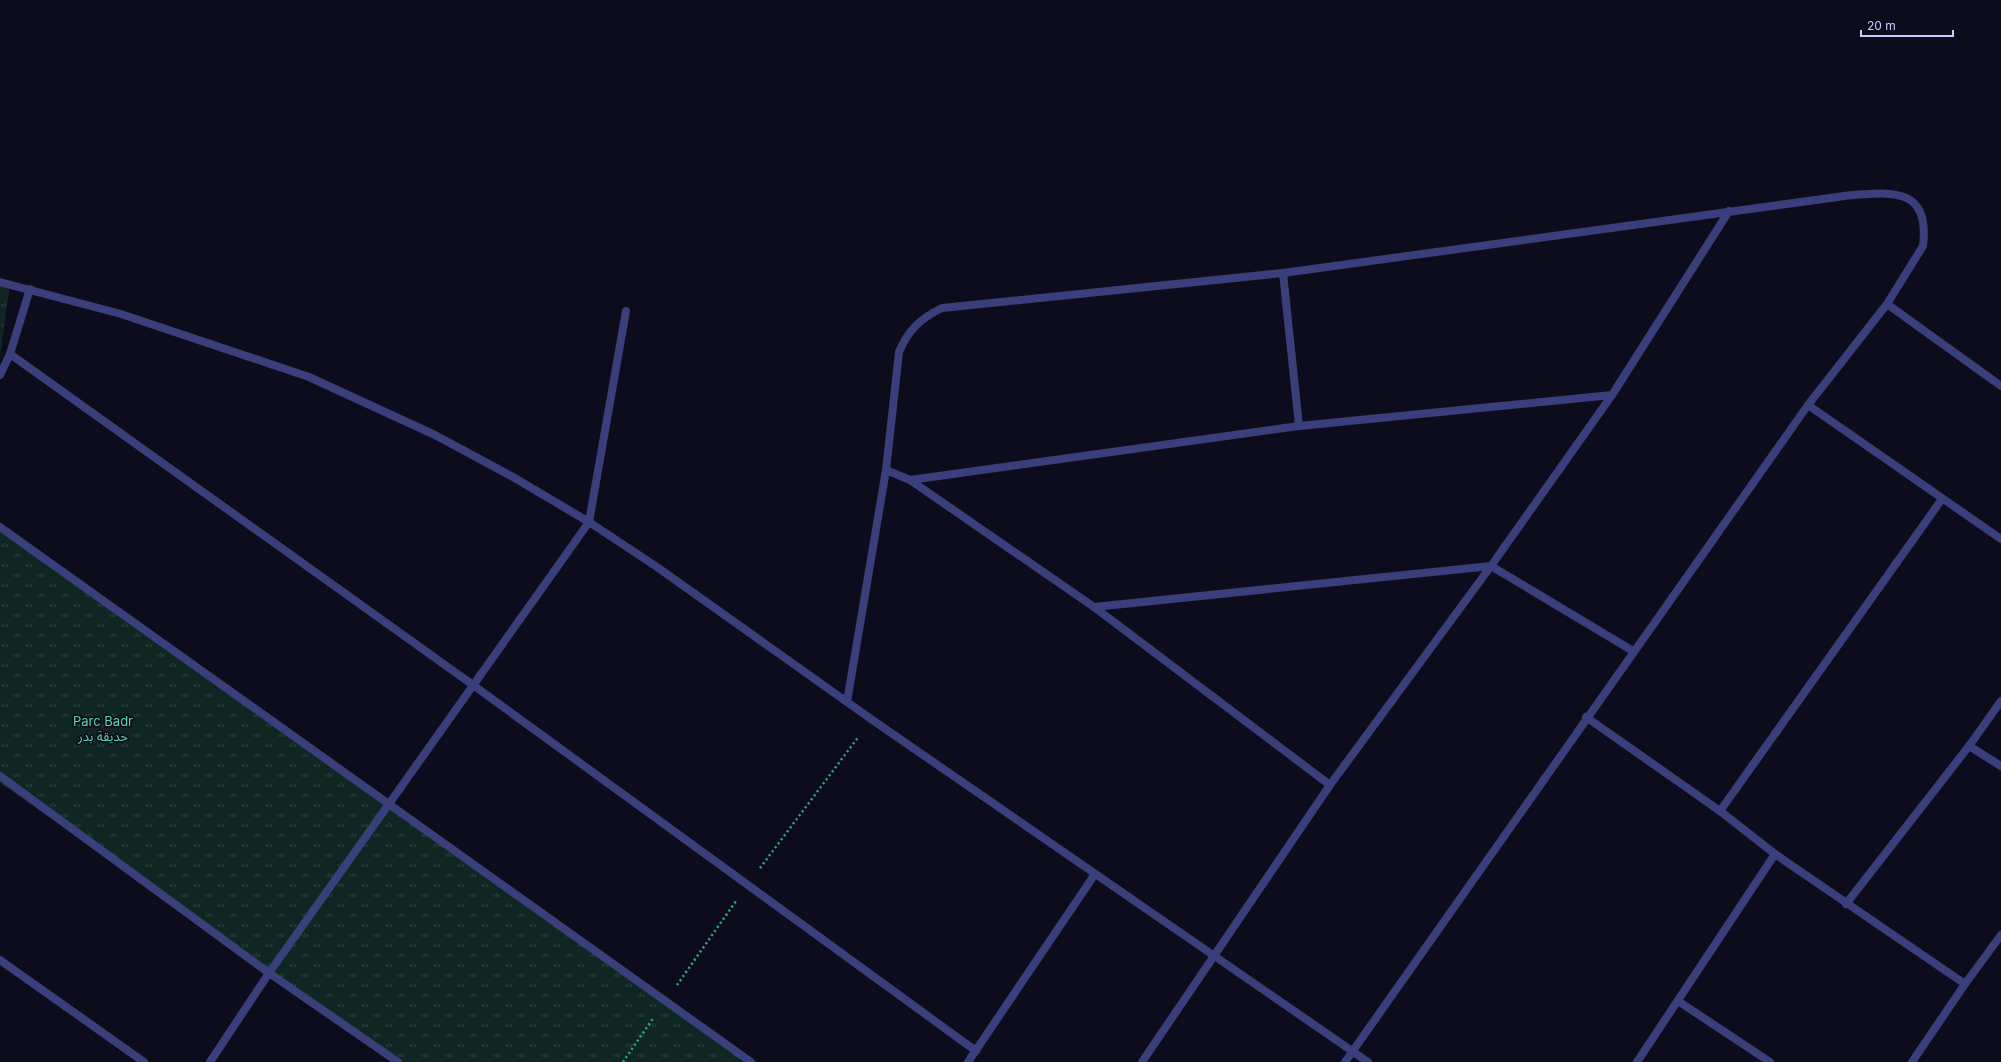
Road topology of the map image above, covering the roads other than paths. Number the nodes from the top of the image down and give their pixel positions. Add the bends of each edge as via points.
1 (1729, 211) junction
2 (1283, 273) junction
3 (0, 282) edge
4 (30, 289) junction
5 (1887, 304) junction
6 (626, 311) dead end
7 (10, 354) junction
8 (0, 375) edge
9 (2001, 386) edge
10 (1612, 394) junction
11 (1808, 404) junction
12 (1298, 426) junction
13 (886, 470) junction
14 (910, 480) junction
15 (1942, 499) junction
16 (589, 522) junction
17 (0, 527) edge
18 (2001, 539) edge
19 (1491, 566) junction
20 (1094, 607) junction
21 (1633, 651) junction
22 (473, 685) junction
23 (2001, 701) edge
24 (847, 702) junction
25 (1586, 717) junction
26 (1969, 746) junction
27 (2001, 766) edge
28 (0, 776) edge
29 (1330, 785) junction
30 (390, 803) junction
31 (1720, 811) junction
32 (1775, 854) junction
33 (1095, 874) junction
34 (1846, 904) junction
35 (2001, 935) edge
36 (1215, 956) junction
37 (0, 960) edge
38 (269, 973) junction
39 (1965, 984) junction
40 (1678, 1001) junction
41 (976, 1051) junction
42 (1352, 1051) junction
43 (144, 1062) edge
44 (210, 1062) edge
45 (398, 1062) edge
46 (751, 1062) edge
47 (968, 1062) edge
48 (1142, 1062) edge
49 (1345, 1062) edge
50 (1368, 1062) edge
51 (1637, 1062) edge
52 (1770, 1062) edge
53 (1912, 1062) edge

1 - 2 street
1 - 5 street via 1877,192 1912,200 1922,214 1923,246
1 - 10 street
2 - 12 street
2 - 13 street via 942,308 926,315 905,338 899,352
3 - 4 street
4 - 7 street
4 - 16 street via 121,314 309,376 435,435 513,476
5 - 9 street
5 - 11 street
6 - 16 street
7 - 8 street
7 - 22 street
10 - 12 street
10 - 19 street
11 - 15 street
11 - 21 street
12 - 14 street
13 - 14 street
13 - 24 street
14 - 20 street
15 - 18 street
15 - 31 street
16 - 22 street
16 - 24 street via 657,567
17 - 30 street
19 - 20 street
19 - 21 street
19 - 29 street
20 - 29 street
21 - 25 street
22 - 30 street
22 - 41 street
23 - 26 street
24 - 33 street
25 - 31 street
25 - 42 street
26 - 27 street
26 - 34 street
28 - 38 street
29 - 36 street
30 - 38 street
30 - 46 street
31 - 32 street
32 - 34 street
32 - 40 street
33 - 36 street
33 - 41 street
34 - 39 street
35 - 39 street
36 - 42 street
36 - 48 street
37 - 43 street
38 - 44 street
38 - 45 street
39 - 53 street
40 - 51 street
40 - 52 street
41 - 47 street
42 - 49 street
42 - 50 street

